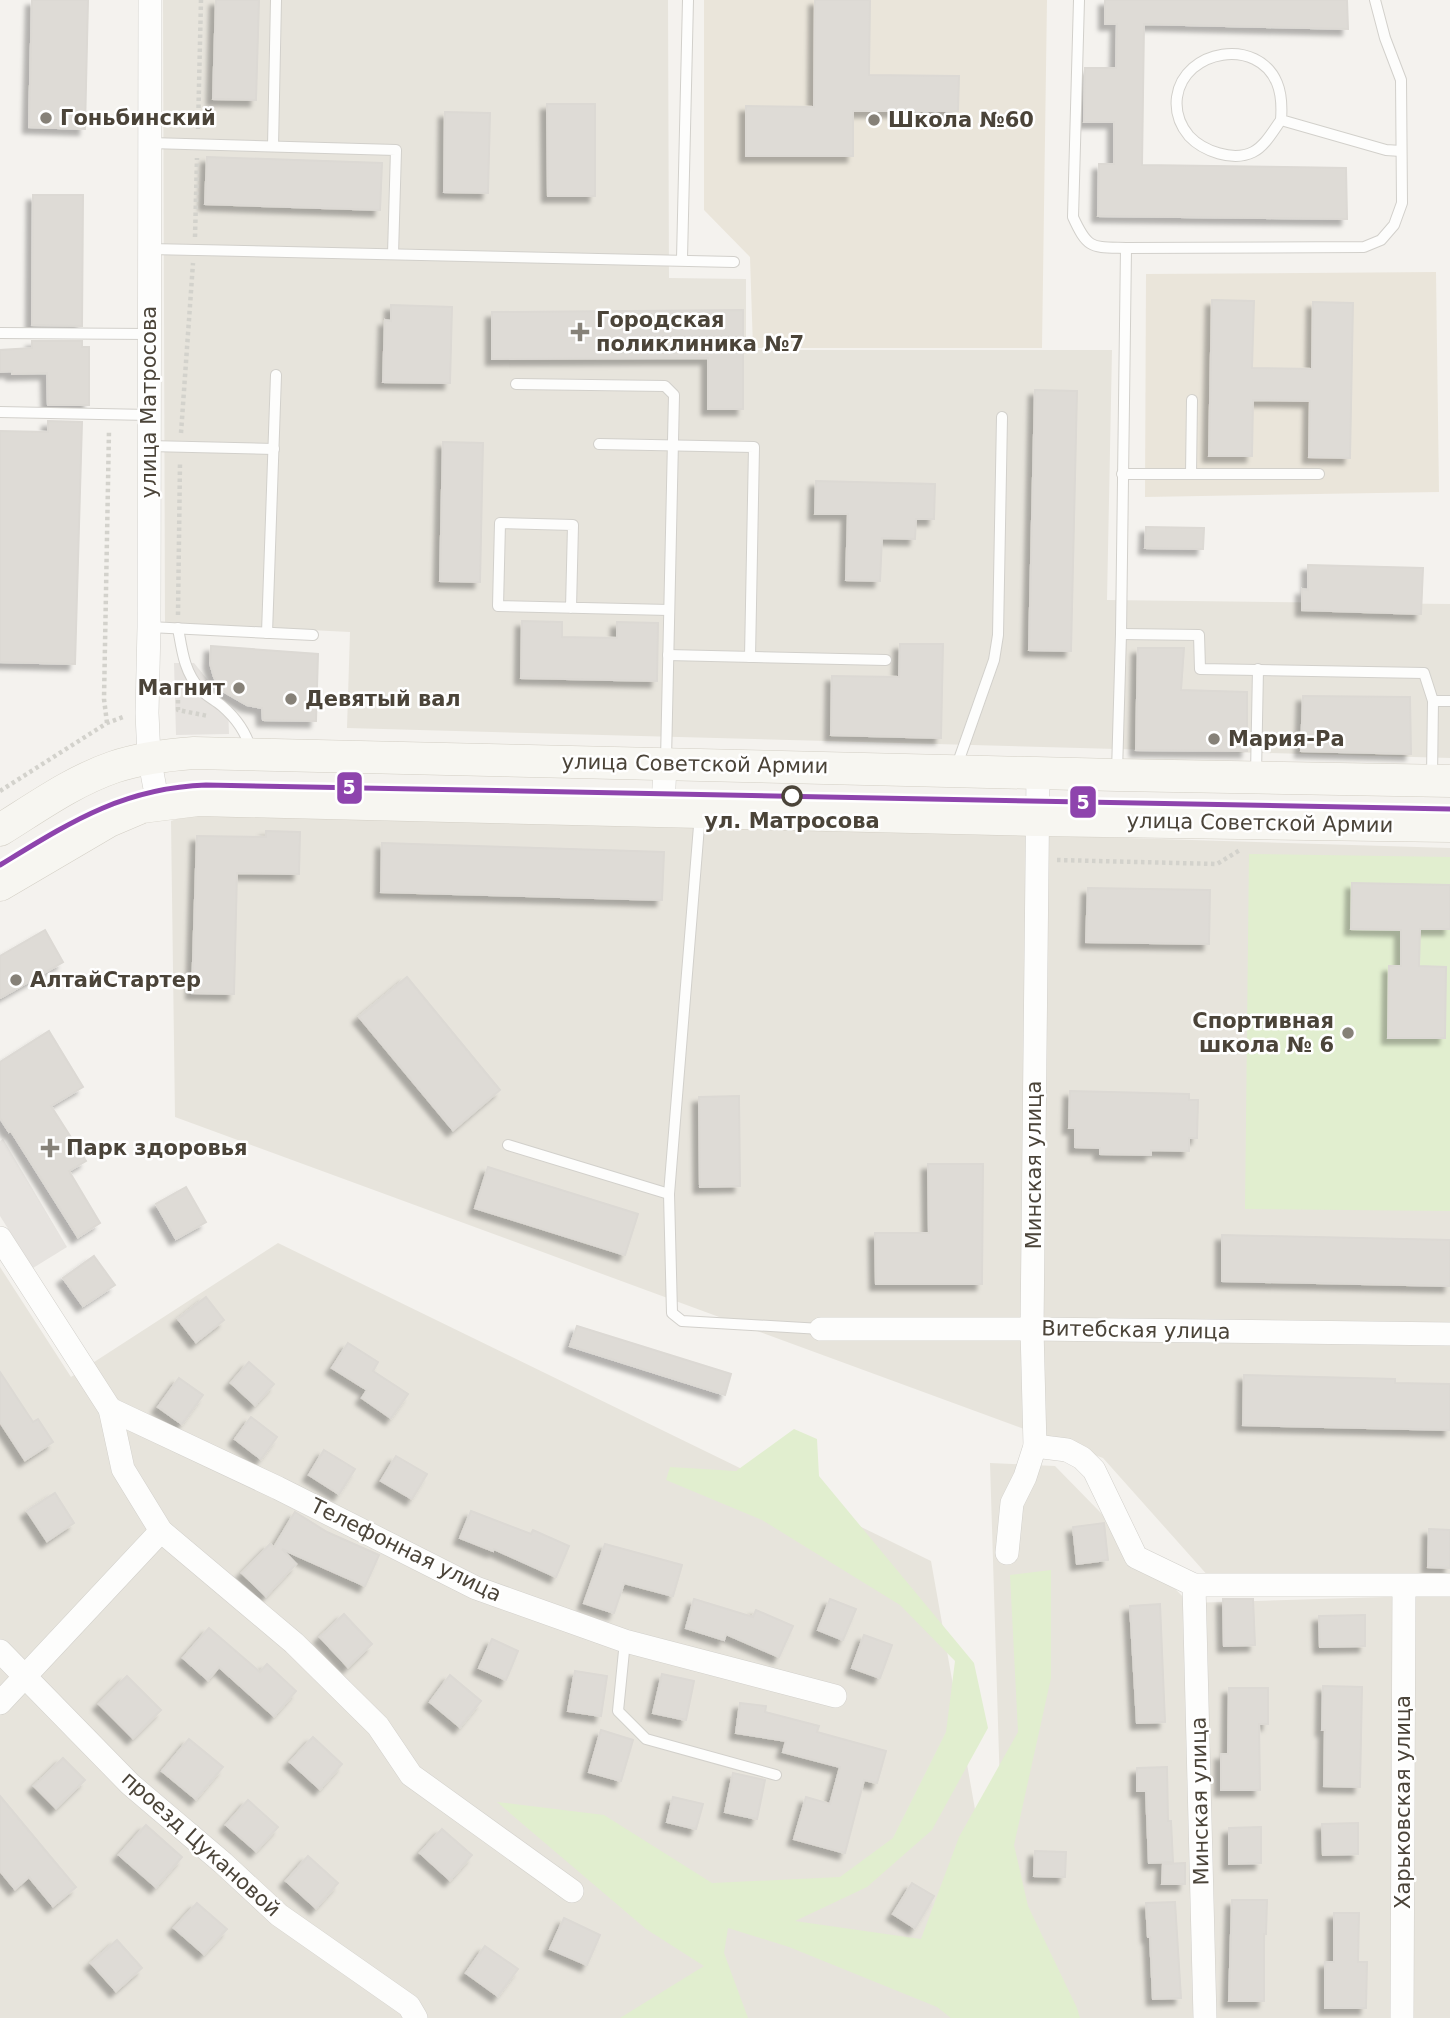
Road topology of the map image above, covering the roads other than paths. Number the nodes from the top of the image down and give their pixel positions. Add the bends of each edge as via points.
1 (150, 0) edge
2 (276, 0) edge
3 (688, 0) edge
4 (1079, 0) edge
5 (1375, 0) edge
6 (1281, 120) junction
7 (150, 143) junction
8 (273, 146) junction
9 (1401, 151) junction
10 (1126, 248) junction
11 (150, 249) junction
12 (393, 254) junction
13 (682, 259) junction
14 (734, 262) dead end
15 (0, 333) edge
16 (149, 334) junction
17 (276, 375) dead end
18 (516, 384) dead end
19 (1192, 400) dead end
20 (0, 412) edge
21 (149, 415) junction
22 (1002, 417) dead end
23 (599, 444) dead end
24 (149, 446) junction
25 (673, 446) junction
26 (274, 449) junction
27 (1122, 474) junction
28 (1191, 474) junction
29 (1319, 474) dead end
30 (571, 608) junction
31 (668, 610) junction
32 (149, 627) junction
33 (178, 628) junction
34 (267, 633) junction
35 (1121, 634) junction
36 (313, 635) dead end
37 (668, 655) junction
38 (750, 657) junction
39 (886, 660) dead end
40 (1258, 669) junction
41 (1433, 701) junction
42 (1450, 701) edge
43 (253, 754) junction
44 (149, 757) junction
45 (665, 763) junction
46 (954, 771) junction
47 (1038, 773) junction
48 (1117, 775) junction
49 (1256, 777) junction
50 (1441, 781) edge
51 (158, 804) junction
52 (663, 810) junction
53 (700, 811) junction
54 (1036, 820) junction
55 (1450, 826) edge
56 (0, 830) edge
57 (0, 885) edge
58 (508, 1145) dead end
59 (669, 1194) junction
60 (0, 1238) edge
61 (821, 1329) joint
62 (1032, 1329) junction
63 (1450, 1334) edge
64 (110, 1409) junction
65 (1035, 1446) junction
66 (161, 1531) junction
67 (1007, 1553) dead end
68 (1195, 1585) junction
69 (1450, 1585) edge
70 (1404, 1587) junction
71 (625, 1641) junction
72 (0, 1651) edge
73 (27, 1676) junction
74 (835, 1696) dead end
75 (0, 1703) edge
76 (776, 1775) dead end
77 (572, 1891) dead end
78 (416, 2018) edge
79 (1205, 2018) edge
80 (1402, 2018) edge

1 - 7 street, улица Матросова
2 - 8 lane
3 - 13 lane
4 - 10 lane via 1073,217 1083,238 1097,247
5 - 9 lane via 1401,80
6 - 6 lane via 1253,152 1234,156 1212,152 1180,126 1179,87 1193,67 1207,58 1231,52 1250,57 1266,67 1277,82
6 - 9 lane
7 - 8 lane
7 - 11 street, улица Матросова
8 - 12 lane via 396,150
9 - 10 lane via 1402,203 1394,225 1381,240 1364,247
10 - 27 lane
11 - 12 lane
11 - 16 street, улица Матросова
12 - 13 lane
13 - 14 lane
15 - 16 lane
16 - 21 street, улица Матросова
17 - 26 lane
18 - 25 lane via 665,386 674,396
19 - 28 lane
20 - 21 lane
21 - 24 street, улица Матросова
22 - 46 lane via 998,635 994,660
23 - 25 lane
24 - 26 lane
24 - 32 street, улица Матросова
25 - 31 lane
25 - 38 lane via 754,447
26 - 34 lane
27 - 28 lane
27 - 35 lane
28 - 29 lane
30 - 30 lane via 498,606 500,523 573,525
30 - 31 lane
31 - 37 lane
32 - 33 lane
32 - 44 street, улица Матросова
33 - 34 lane
33 - 43 lane via 186,668 200,689 238,722
34 - 36 lane
35 - 40 lane via 1199,635 1200,669
35 - 48 lane
37 - 38 lane
37 - 45 lane
38 - 39 lane
40 - 41 lane via 1424,673
40 - 49 lane
41 - 42 lane
41 - 50 lane
43 - 44 main road, улица Советской Армии
43 - 45 main road, улица Советской Армии
44 - 51 street, улица Матросова
44 - 56 main road, улица Советской Армии via 77,782
45 - 46 main road, улица Советской Армии
45 - 52 street
46 - 47 main road, улица Советской Армии
47 - 48 main road, улица Советской Армии
47 - 54 street, Минская улица
48 - 49 main road, улица Советской Армии
49 - 50 main road, улица Советской Армии
51 - 52 main road, улица Советской Армии via 198,800
51 - 57 main road, улица Советской Армии via 109,821
52 - 53 main road, улица Советской Армии
53 - 54 main road, улица Советской Армии
53 - 59 lane
54 - 55 main road, улица Советской Армии
54 - 62 street, Минская улица
58 - 59 lane
59 - 61 lane via 672,1313 682,1321
60 - 64 street
61 - 62 street, Витебская улица
62 - 63 street, Витебская улица
62 - 65 street, Минская улица
64 - 66 street via 123,1469
64 - 71 street, Телефонная улица via 476,1588
65 - 67 street, Минская улица via 1012,1503
65 - 68 street via 1067,1450 1082,1458 1094,1470 1136,1557
66 - 73 street
66 - 77 street via 294,1643 378,1727 411,1775
68 - 70 street
68 - 79 street, Минская улица
69 - 70 street
70 - 80 street, Харьковская улица
71 - 74 street, Телефонная улица
71 - 76 lane via 618,1711 646,1740
72 - 73 street, проезд Цукановой
73 - 75 street
73 - 78 street, проезд Цукановой via 130,1784 279,1915 409,2006

